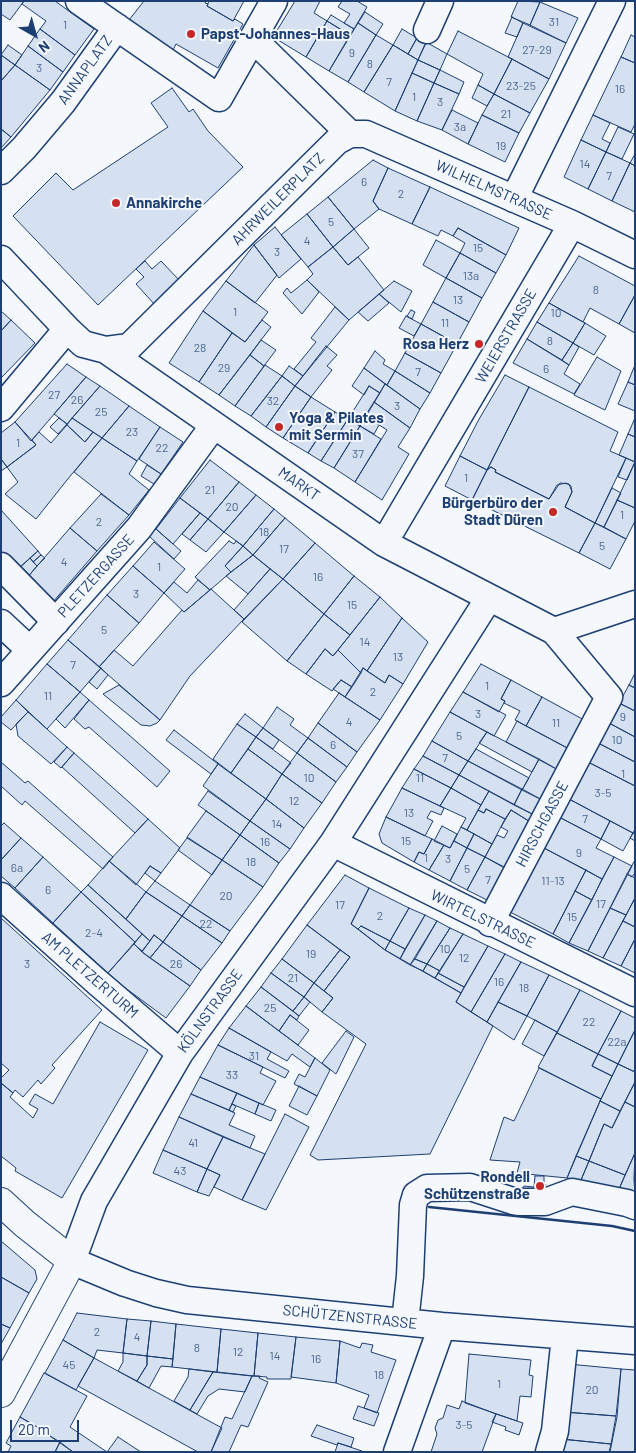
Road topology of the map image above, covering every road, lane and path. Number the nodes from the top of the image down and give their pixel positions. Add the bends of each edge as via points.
1 (79, 1) edge
2 (274, 1) edge
3 (440, 1) edge
4 (612, 1) edge
5 (117, 27) junction
6 (427, 30) dead end
7 (256, 35) junction
8 (350, 134) junction
9 (1, 171) edge
10 (514, 199) junction
11 (572, 224) junction
12 (635, 255) edge
13 (1, 259) edge
14 (67, 329) junction
15 (106, 350) junction
16 (1, 408) edge
17 (214, 425) junction
18 (384, 543) junction
19 (1, 566) edge
20 (489, 598) junction
21 (635, 604) edge
22 (56, 622) junction
23 (1, 623) edge
24 (554, 631) junction
25 (30, 650) junction
26 (1, 683) edge
27 (594, 726) joint
28 (332, 843) junction
29 (1, 896) edge
30 (490, 923) junction
31 (635, 993) edge
32 (180, 1053) junction
33 (1, 1202) edge
34 (635, 1206) edge
35 (72, 1261) junction
36 (406, 1322) junction
37 (442, 1326) junction
38 (565, 1336) junction
39 (635, 1341) edge
40 (1, 1393) edge
41 (397, 1452) edge
42 (549, 1452) edge

1 - 5 street
2 - 7 street
3 - 6 street
4 - 10 street
5 - 7 street, ANNAPLATZ via 219,98
5 - 9 street, ANNAPLATZ via 63,102
7 - 8 street
8 - 10 street, WILHELMSTRASSE via 366,134
8 - 15 street, AHRWEILERPLATZ via 336,141 129,347
10 - 11 street, WILHELMSTRASSE
11 - 12 street, WILHELMSTRASSE
11 - 18 street, WEIERSTRASSE
13 - 14 street
14 - 15 street via 83,344
14 - 16 street
15 - 17 street, MARKT
17 - 18 street, MARKT
17 - 22 street, PLETZERGASSE via 139,528
18 - 20 street, MARKT
19 - 22 street
20 - 24 street, MARKT
20 - 28 street, KÖLNSTRASSE
21 - 24 street
22 - 25 street, PLETZERGASSE
23 - 25 street
24 - 27 street, MARKT via 609,698
25 - 26 street, PLETZERGASSE
27 - 30 street, HIRSCHGASSE
28 - 30 street, WIRTELSTRASSE
28 - 32 street, KÖLNSTRASSE
29 - 32 street, AM PLETZERTURM
30 - 31 street, WIRTELSTRASSE
32 - 35 street, KÖLNSTRASSE via 94,1201
33 - 35 main road
34 - 36 street via 572,1192 545,1202 516,1202 470,1187 427,1188 416,1195 414,1205
35 - 36 street, SCHÜTZENSTRASSE via 125,1283 187,1300
35 - 40 main road, KÖLNSTRASSE
36 - 37 street, SCHÜTZENSTRASSE
37 - 38 street, SCHÜTZENSTRASSE
37 - 41 street
38 - 39 street, SCHÜTZENSTRASSE
38 - 42 street via 555,1431

